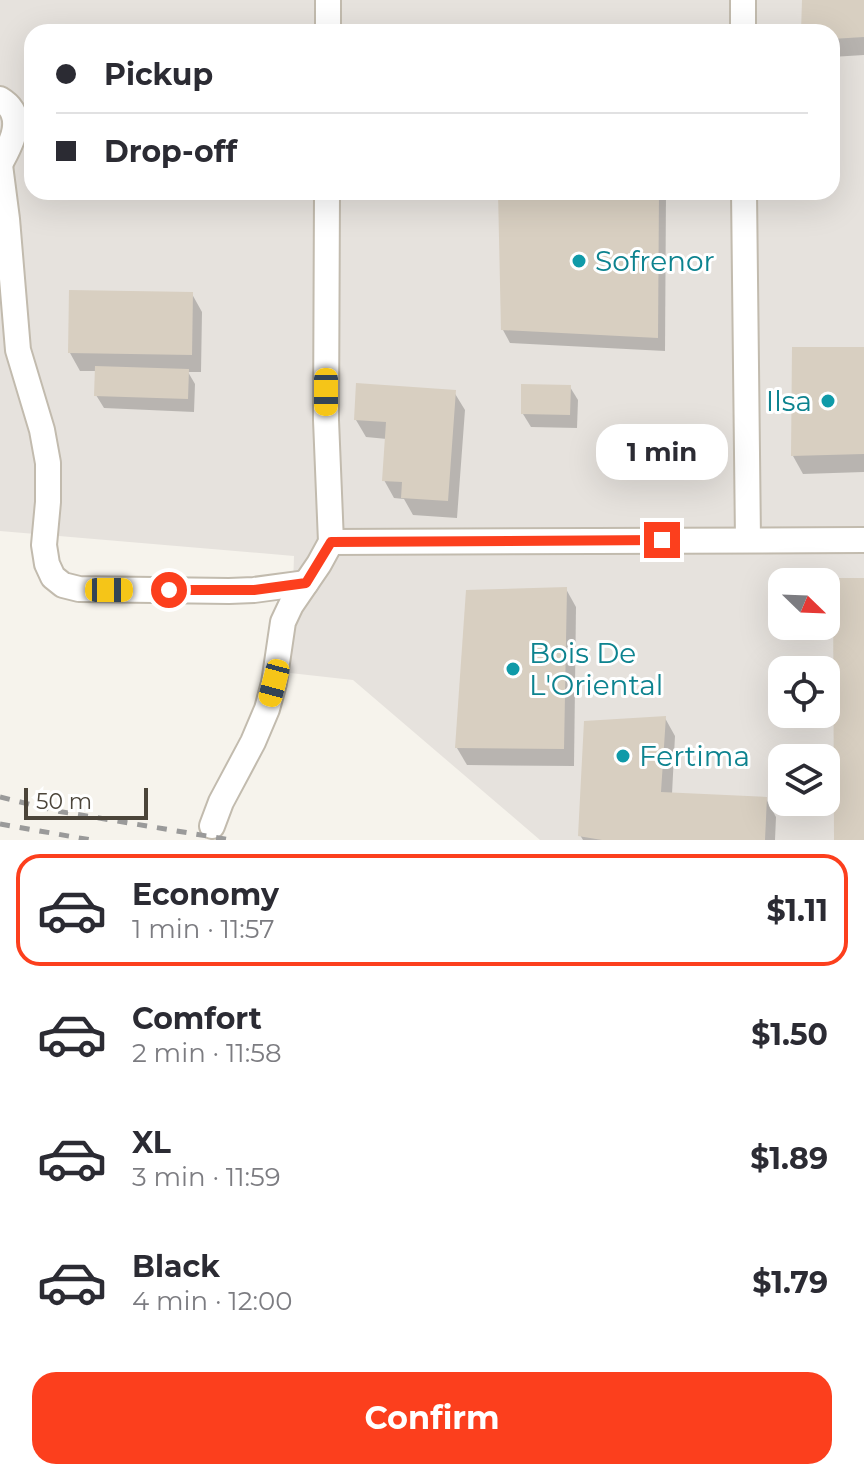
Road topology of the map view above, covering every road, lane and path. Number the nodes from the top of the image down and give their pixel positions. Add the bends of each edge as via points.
1 (328, 0) edge
2 (743, 0) edge
3 (328, 24) edge
4 (743, 24) edge
5 (0, 99) edge
6 (0, 164) edge
7 (327, 200) edge
8 (744, 200) edge
9 (748, 540) junction
10 (864, 540) edge
11 (331, 542) junction
12 (306, 583) junction
13 (212, 826) dead end

1 - 3 street
2 - 4 street
5 - 6 street via 14,113 15,134
6 - 12 street via 18,350 48,463 44,545 53,577 79,589 229,591
7 - 11 street
8 - 9 street
9 - 10 street
9 - 11 street
11 - 12 street
12 - 13 street via 283,622 267,709

